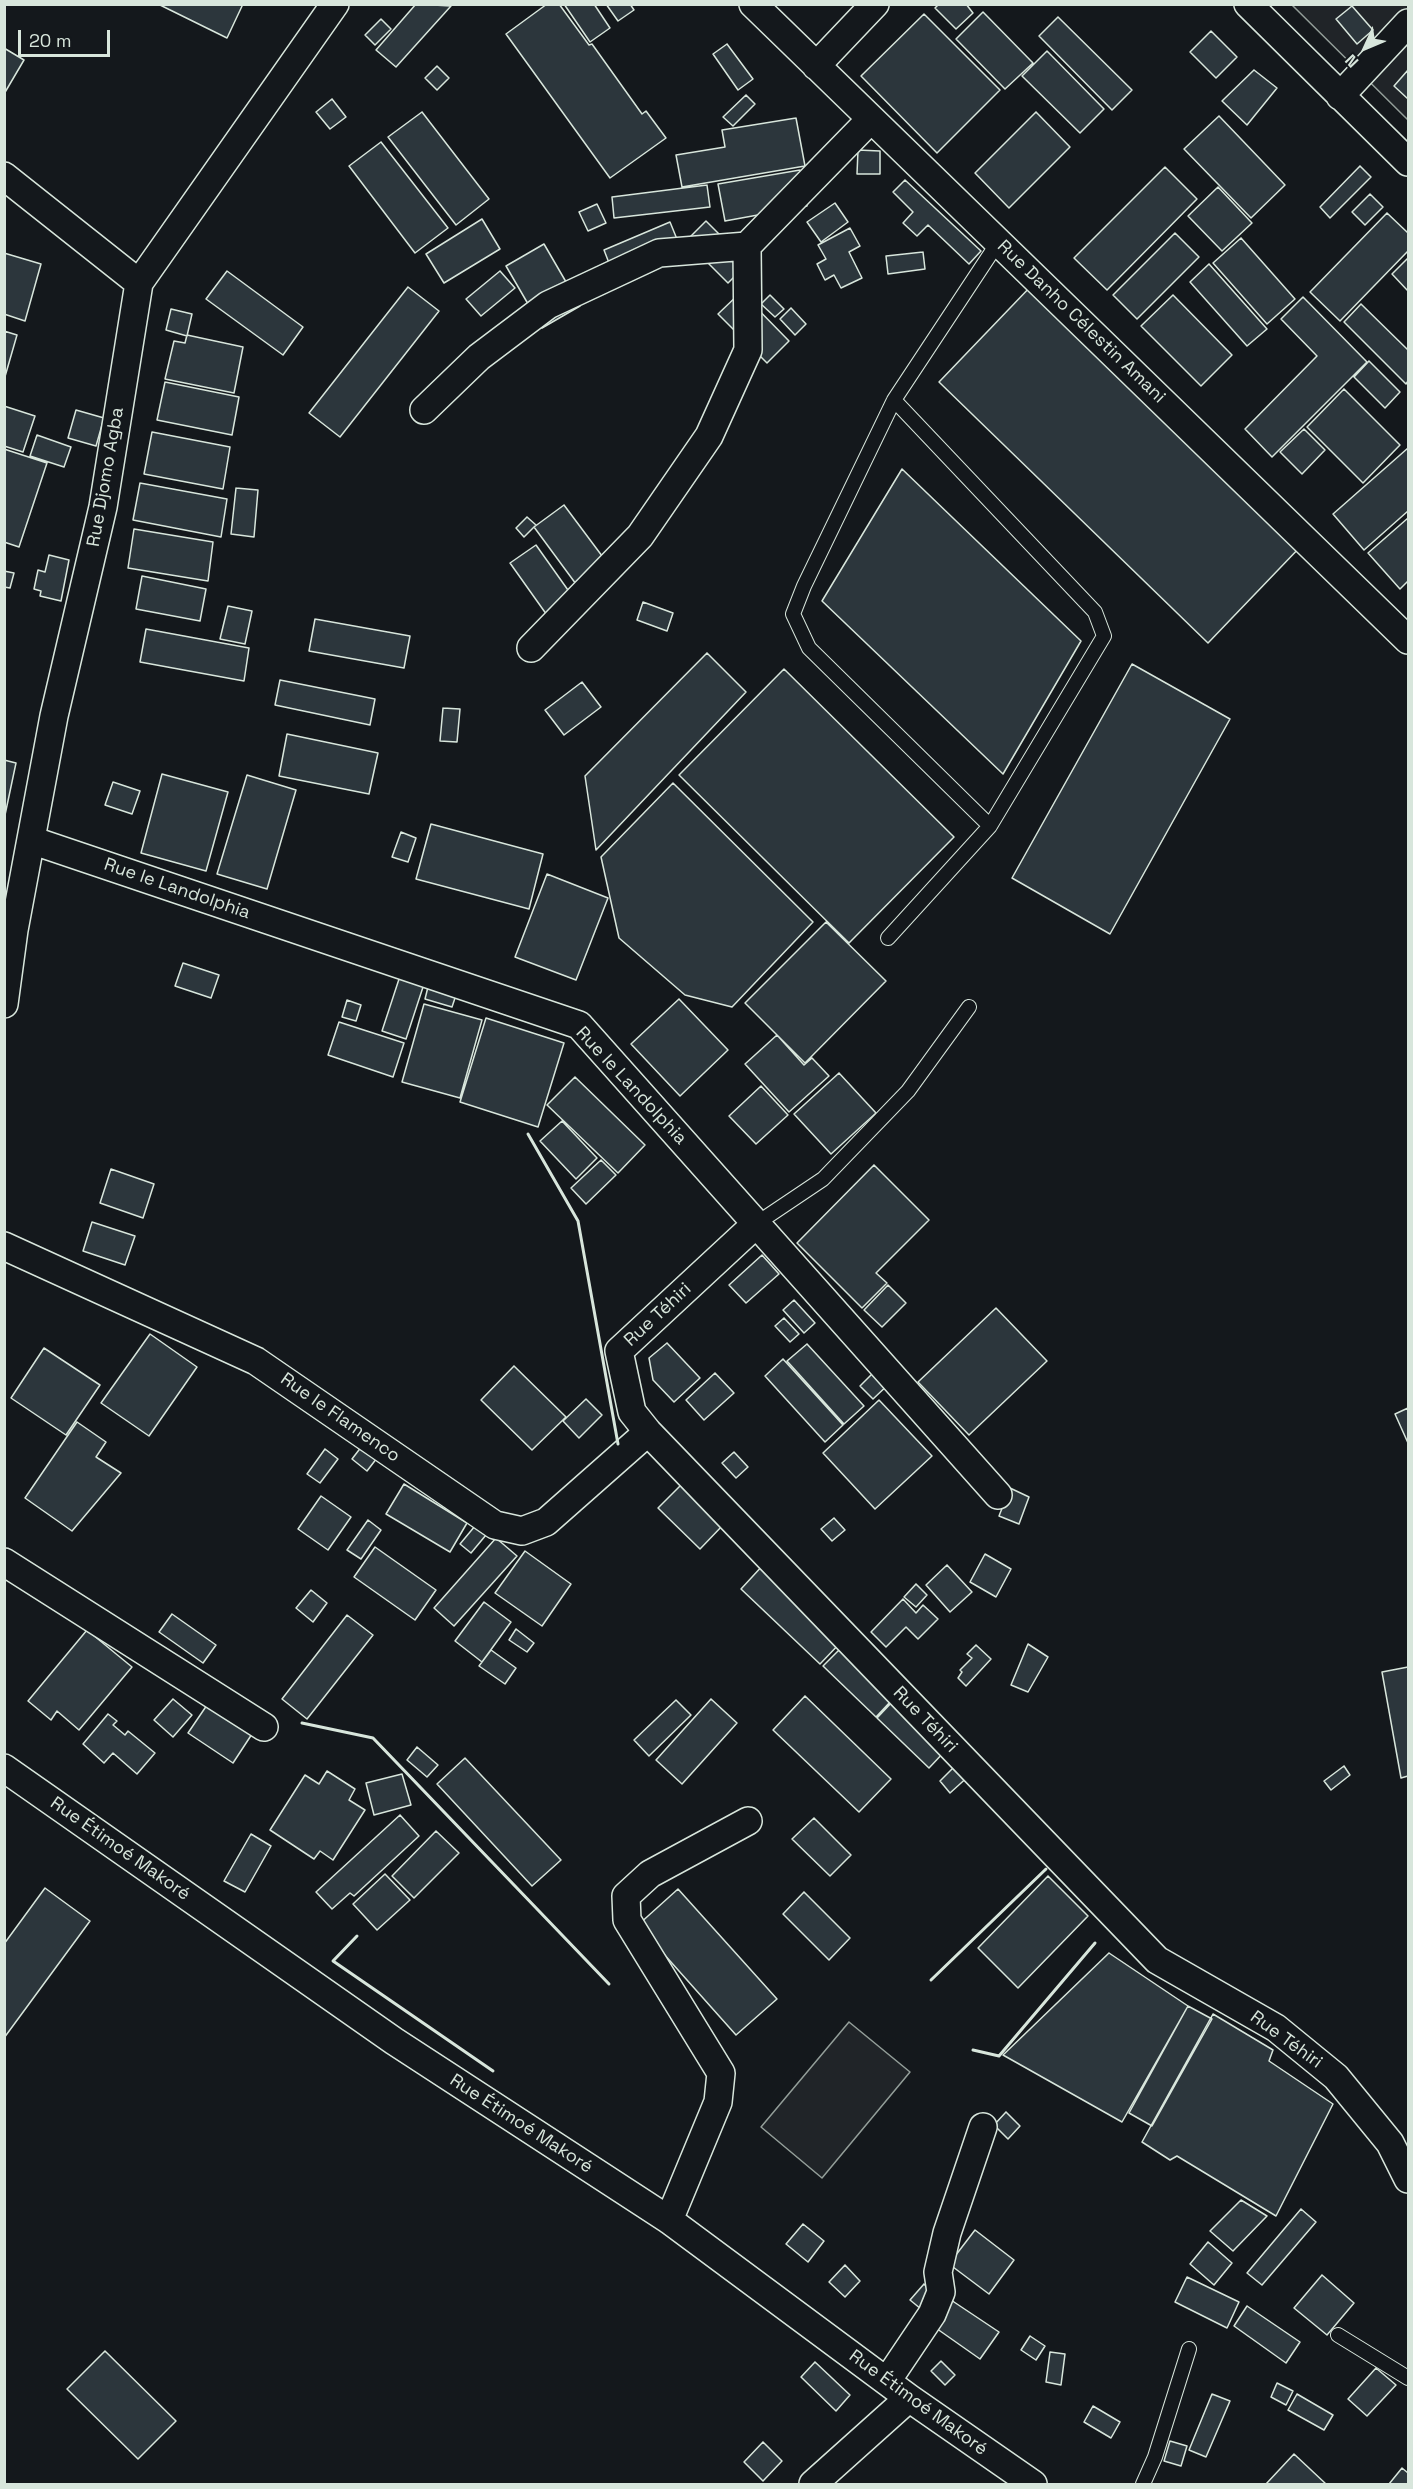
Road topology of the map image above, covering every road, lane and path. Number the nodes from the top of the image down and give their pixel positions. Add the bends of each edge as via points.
1 (335, 4) edge
2 (753, 4) edge
3 (875, 4) edge
4 (1248, 4) edge
5 (1408, 23) edge
6 (816, 66) junction
7 (1340, 96) junction
8 (871, 119) junction
9 (1408, 162) edge
10 (4, 176) edge
11 (999, 241) junction
12 (747, 246) junction
13 (139, 283) junction
14 (894, 400) junction
15 (424, 410) dead end
16 (1408, 640) edge
17 (531, 648) dead end
18 (990, 826) junction
19 (31, 840) junction
20 (888, 938) dead end
21 (4, 1004) edge
22 (969, 1007) dead end
23 (756, 1224) junction
24 (4, 1246) edge
25 (648, 1432) junction
26 (998, 1495) dead end
27 (4, 1562) edge
28 (264, 1727) dead end
29 (4, 1768) edge
30 (748, 1821) dead end
31 (983, 2127) dead end
32 (1408, 2179) edge
33 (669, 2220) junction
34 (1338, 2335) dead end
35 (1189, 2349) dead end
36 (1408, 2378) edge
37 (887, 2382) junction
38 (909, 2398) junction
39 (813, 2484) edge
40 (1033, 2484) edge
41 (1143, 2484) edge

1 - 13 street, Rue Djomo Agba
2 - 6 street, Rue Danho Célestin Amani
3 - 6 street
4 - 7 street
5 - 7 street
6 - 8 street, Rue Danho Célestin Amani
7 - 9 street
8 - 11 street, Rue Danho Célestin Amani
8 - 12 street
10 - 13 street
11 - 14 lane
11 - 16 street, Rue Danho Célestin Amani
12 - 15 street via 659,252 548,305 479,357
12 - 17 street via 748,350 709,436 640,536
13 - 19 street, Rue Djomo Agba via 104,507 54,716
14 - 18 lane via 794,614 809,648
14 - 18 lane via 1095,612 1104,636
18 - 20 lane
19 - 21 street, Rue Djomo Agba
19 - 23 street, Rue le Landolphia via 579,1025
22 - 23 lane via 908,1091 823,1179
23 - 25 street, Rue Téhiri via 620,1351 632,1412
23 - 26 street, Rue le Landolphia
24 - 25 street, Rue le Flamenco via 256,1360 495,1525 522,1531 546,1522
25 - 32 street, Rue Téhiri via 1157,1960 1276,2028 1336,2077 1390,2143
27 - 28 street
29 - 33 street, Rue Étimoé Makoré via 394,2041
30 - 33 street via 650,1874 626,1896 627,1920 721,2073 718,2102
31 - 37 street via 947,2233 938,2272 940,2292 932,2314
33 - 37 street, Rue Étimoé Makoré
34 - 36 lane
35 - 41 lane
37 - 38 street, Rue Étimoé Makoré
38 - 39 street
38 - 40 street, Rue Étimoé Makoré

